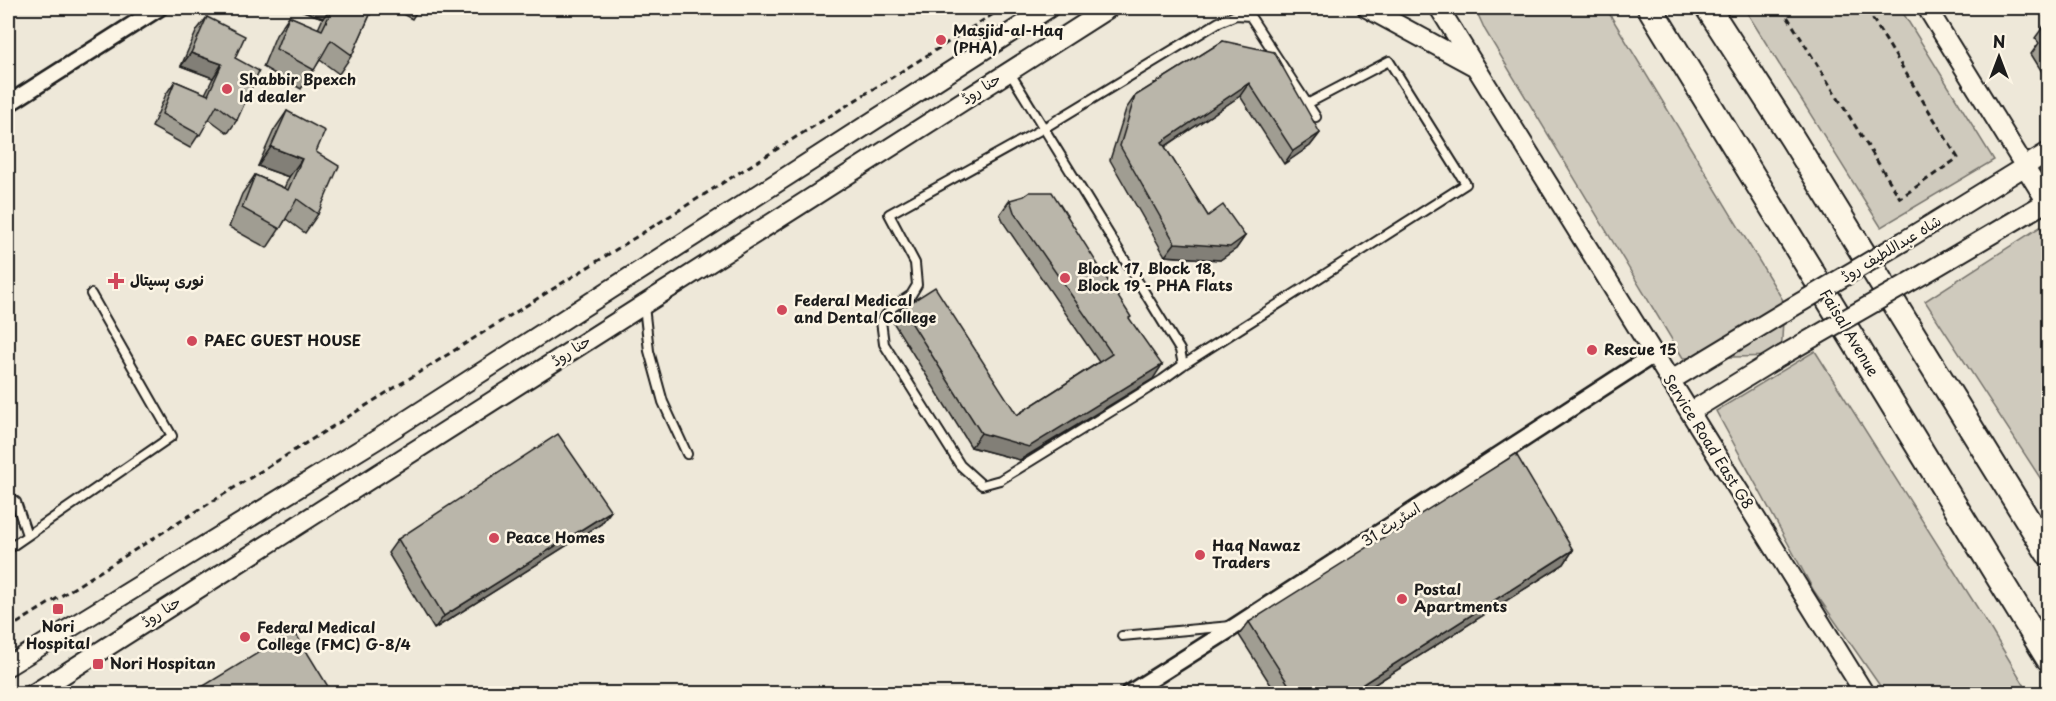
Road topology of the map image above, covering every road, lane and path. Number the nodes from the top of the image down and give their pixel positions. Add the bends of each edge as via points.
1 (159, 8) edge
2 (1003, 8) edge
3 (1049, 8) edge
4 (1109, 8) edge
5 (1366, 8) edge
6 (1439, 8) edge
7 (1650, 8) edge
8 (1708, 8) edge
9 (1782, 8) edge
10 (1866, 8) edge
11 (1927, 8) edge
12 (1476, 67) junction
13 (1009, 71) junction
14 (8, 104) edge
15 (1307, 104) junction
16 (1316, 117) dead end
17 (1044, 128) junction
18 (2049, 152) edge
19 (2025, 167) junction
20 (2048, 202) edge
21 (673, 249) junction
22 (688, 276) junction
23 (91, 294) dead end
24 (644, 304) junction
25 (1653, 355) junction
26 (1183, 365) junction
27 (1670, 381) junction
28 (1690, 412) junction
29 (687, 454) dead end
30 (8, 496) edge
31 (27, 535) junction
32 (8, 549) edge
33 (2049, 553) edge
34 (1238, 625) junction
35 (8, 629) edge
36 (1122, 636) dead end
37 (2049, 658) edge
38 (8, 666) edge
39 (33, 693) edge
40 (1128, 693) edge
41 (1864, 693) edge

1 - 14 street
2 - 35 path
3 - 21 street, حنا روڈ
4 - 13 street, حنا روڈ
5 - 12 street
6 - 12 street, Service Road East G8
7 - 37 main road, Faisal Avenue
8 - 33 main road
9 - 10 path via 1900,198 1958,158
11 - 19 street
12 - 25 street, Service Road East G8
13 - 17 lane
13 - 22 street, حنا روڈ
15 - 16 lane
15 - 17 lane via 1250,16 1236,15
15 - 26 lane via 1389,61 1466,184
17 - 26 lane via 1180,350
17 - 26 lane via 889,214 915,263 917,285 881,321 884,344 960,465 982,485 1000,480
18 - 19 street, شاہ عبداللطیف روڈ
19 - 20 street
19 - 27 street, شاہ عبداللطیف روڈ, bridge
20 - 28 street, bridge
21 - 22 street
21 - 38 street, حنا روڈ via 376,440
22 - 24 street, حنا روڈ
23 - 31 lane via 172,436
24 - 29 lane via 650,351 663,402
24 - 39 street, حنا روڈ
25 - 27 street, Service Road East G8
25 - 34 street, اسٹریٹ 31
27 - 28 street, Service Road East G8
28 - 41 street, Service Road East G8
30 - 31 lane via 16,502
31 - 32 lane
34 - 36 lane
34 - 40 street, اسٹریٹ 31

